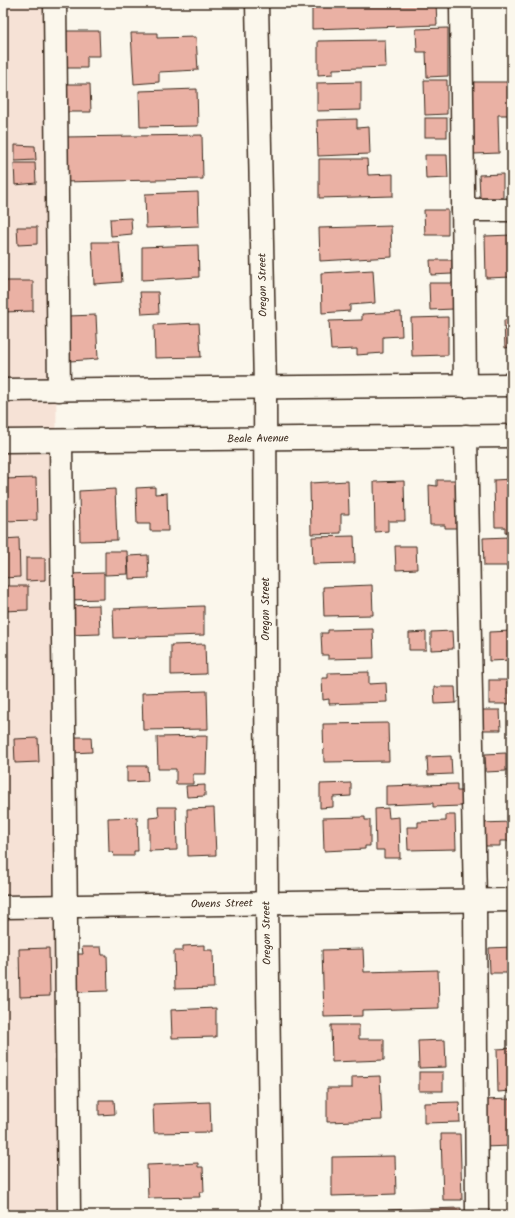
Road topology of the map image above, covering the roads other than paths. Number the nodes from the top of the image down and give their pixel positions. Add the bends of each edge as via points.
1 (55, 3) edge
2 (256, 3) edge
3 (461, 3) edge
4 (463, 210) junction
5 (512, 210) edge
6 (512, 385) edge
7 (465, 386) junction
8 (265, 388) junction
9 (3, 390) edge
10 (59, 390) junction
11 (466, 436) junction
12 (512, 436) edge
13 (265, 439) junction
14 (3, 441) edge
15 (60, 441) junction
16 (512, 900) edge
17 (475, 901) junction
18 (267, 904) junction
19 (66, 906) junction
20 (3, 907) edge
21 (69, 1215) edge
22 (271, 1215) edge
23 (476, 1215) edge

1 - 10 street
2 - 8 street, Oregon Street
3 - 4 street
4 - 5 street
4 - 7 street
6 - 7 street
7 - 8 street
8 - 10 street
8 - 13 street, Oregon Street
9 - 10 street
11 - 12 street, Beale Avenue
11 - 13 street, Beale Avenue
11 - 17 street
13 - 15 street, Beale Avenue
13 - 18 street, Oregon Street
14 - 15 street, Beale Avenue
15 - 19 street
16 - 17 street, Owens Street
17 - 18 street, Owens Street
17 - 23 street
18 - 19 street, Owens Street
18 - 22 street, Oregon Street
19 - 20 street, Owens Street
19 - 21 street

